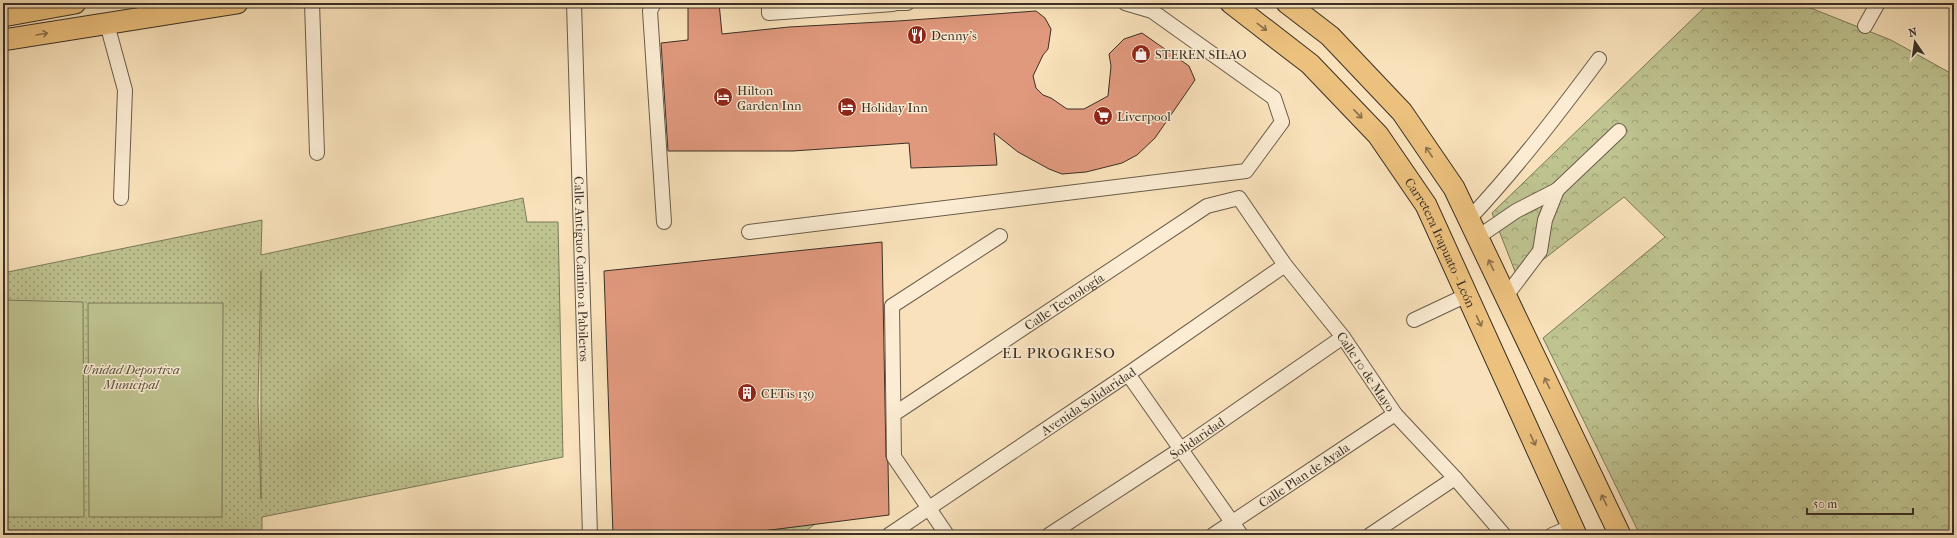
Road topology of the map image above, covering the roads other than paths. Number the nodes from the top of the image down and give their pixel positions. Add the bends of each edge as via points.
1 (75, 3) edge
2 (237, 3) edge
3 (312, 3) edge
4 (574, 3) edge
5 (654, 3) edge
6 (769, 3) edge
7 (898, 3) edge
8 (1125, 3) edge
9 (1231, 3) edge
10 (1287, 3) edge
11 (1878, 3) edge
12 (3, 16) edge
13 (108, 24) junction
14 (1866, 26) dead end
15 (3, 40) edge
16 (1599, 58) dead end
17 (1619, 131) dead end
18 (317, 153) dead end
19 (1558, 190) junction
20 (120, 198) dead end
21 (1239, 198) joint
22 (664, 222) dead end
23 (1473, 228) junction
24 (749, 232) dead end
25 (1000, 236) dead end
26 (1285, 265) junction
27 (1467, 295) junction
28 (1506, 296) junction
29 (1414, 320) dead end
30 (1343, 338) junction
31 (1128, 374) junction
32 (894, 414) junction
33 (1395, 414) junction
34 (1181, 448) junction
35 (1455, 478) junction
36 (929, 508) junction
37 (1232, 522) junction
38 (1563, 533) edge
39 (590, 535) edge
40 (889, 535) edge
41 (947, 535) edge
42 (1049, 535) edge
43 (1213, 535) edge
44 (1241, 535) edge
45 (1370, 535) edge
46 (1504, 535) edge
47 (1620, 535) edge

1 - 12 highway
2 - 13 highway
3 - 18 street
4 - 39 street, Calle Antiguo Camino a Pabileros
5 - 22 street via 650,11
6 - 7 street via 769,13
8 - 24 street via 1152,10 1274,98 1282,122 1246,171
9 -> 27 highway, Carretera Irapuato - León via 1310,64 1378,135 1426,205
23 -> 10 highway via 1454,188 1402,112 1330,36
11 - 14 street
15 -> 13 highway
13 - 20 street via 125,90
16 - 23 street via 1542,134 1492,194
17 - 19 street
19 - 23 street via 1516,211
19 - 28 street via 1545,220 1540,251
21 - 26 street, Calle 10 de Mayo
21 - 32 street, Calle Tecnología via 1207,206
28 -> 23 highway
25 - 32 street via 892,306
26 - 30 street, Calle 10 de Mayo
26 - 31 street, Avenida Solidaridad
27 - 29 street
27 -> 38 highway, Carretera Irapuato - León
47 -> 28 highway
30 - 33 street, Calle 10 de Mayo
30 - 34 street, Solidaridad
31 - 34 street
31 - 36 street, Avenida Solidaridad
32 - 36 street via 894,457
33 - 35 street, Calle 10 de Mayo
33 - 37 street, Calle Plan de Ayala
34 - 37 street
34 - 42 street, Solidaridad
35 - 45 street
35 - 46 street, Calle 10 de Mayo
36 - 40 street, Avenida Solidaridad
36 - 41 street
37 - 43 street, Calle Plan de Ayala
37 - 44 street

